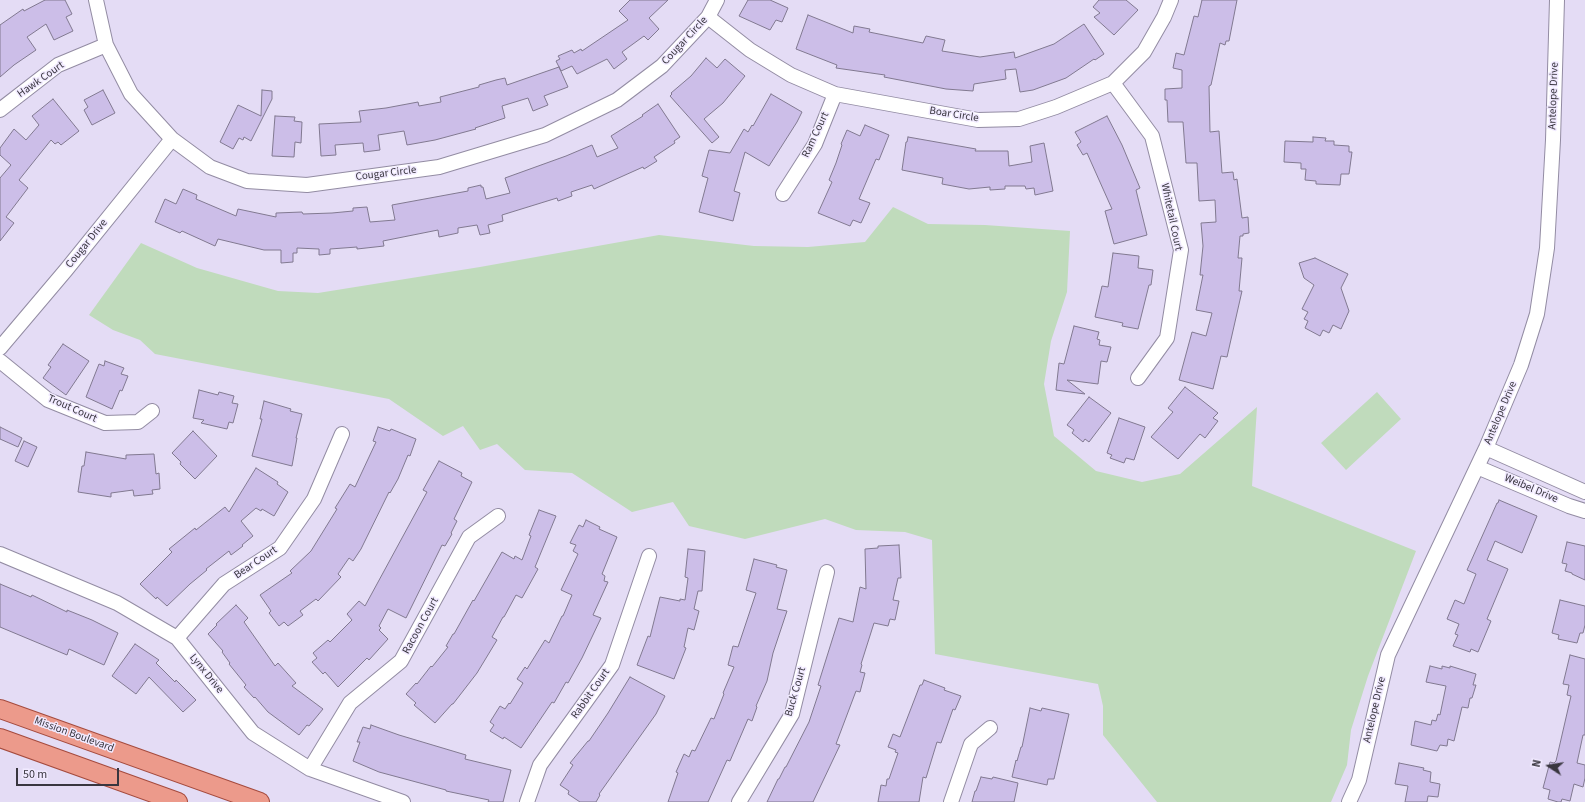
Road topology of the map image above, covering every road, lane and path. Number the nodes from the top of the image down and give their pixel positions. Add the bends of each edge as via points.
1 (96, 0) edge
2 (717, 0) edge
3 (1171, 0) edge
4 (1557, 0) edge
5 (708, 17) junction
6 (106, 45) junction
7 (1113, 83) junction
8 (835, 94) junction
9 (0, 110) edge
10 (172, 139) junction
11 (783, 194) dead end
12 (0, 348) edge
13 (0, 361) edge
14 (1138, 378) dead end
15 (152, 411) dead end
16 (342, 434) dead end
17 (1486, 448) junction
18 (1477, 467) junction
19 (1585, 492) edge
20 (1585, 511) edge
21 (498, 516) dead end
22 (0, 554) edge
23 (649, 556) dead end
24 (827, 572) dead end
25 (176, 638) junction
26 (0, 709) edge
27 (990, 728) dead end
28 (0, 738) edge
29 (310, 769) junction
30 (178, 802) edge
31 (260, 802) edge
32 (403, 802) edge
33 (527, 802) edge
34 (738, 802) edge
35 (951, 802) edge
36 (1349, 802) edge

1 - 6 street, Cougar Circle
2 - 5 street, Cougar Circle
3 - 7 street, Boar Circle via 1144,52
4 - 17 street, Antelope Drive via 1547,248 1537,314 1521,365
5 - 8 street, Boar Circle via 750,50 791,76
5 - 10 street, Cougar Circle via 662,66 617,100 545,135 439,167 307,185 247,181 210,167
6 - 9 street, Hawk Court via 58,65
6 - 10 street, Cougar Circle via 131,94
7 - 8 street, Boar Circle via 1056,107 1019,119 978,120
7 - 14 street, Whitetail Court via 1152,136 1181,250 1167,338
8 - 11 street, Ram Court via 815,144
10 - 12 street, Cougar Drive
13 - 15 street, Trout Court via 48,400 105,423 138,422
16 - 25 street, Bear Court via 314,499 280,548 224,584
17 - 18 street, Antelope Drive
17 - 19 street, Weibel Drive
18 - 20 street, Weibel Drive
18 - 36 street, Antelope Drive via 1388,655 1359,780
21 - 29 street, Racoon Court via 469,537 401,661 350,703
22 - 25 street, Lynx Drive via 117,603
23 - 33 street, Rabbit Court via 612,665 540,765
24 - 34 street, Buck Court via 792,714
25 - 29 street, Lynx Drive via 253,733
26 - 31 main road, Mission Boulevard
27 - 35 street via 971,744
28 - 30 main road
29 - 32 street, Lynx Drive

